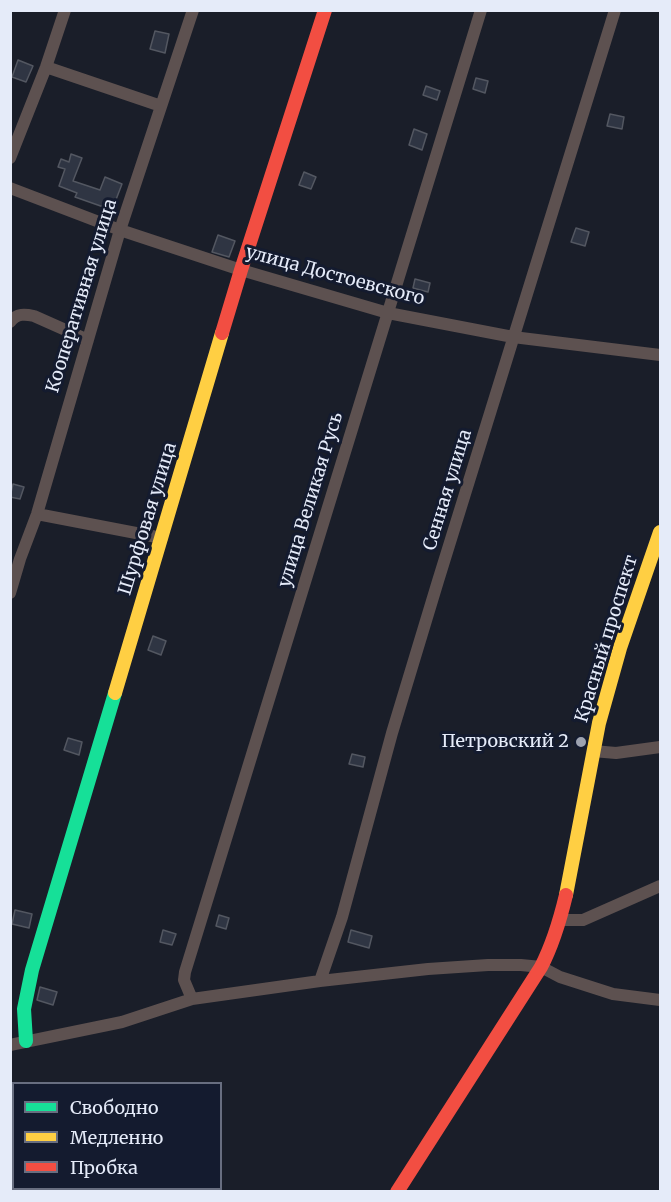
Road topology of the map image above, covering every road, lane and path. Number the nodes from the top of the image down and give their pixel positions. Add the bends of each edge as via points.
1 (65, 10) edge
2 (193, 10) edge
3 (325, 10) edge
4 (481, 10) edge
5 (615, 10) edge
6 (46, 67) junction
7 (161, 106) junction
8 (10, 158) edge
9 (10, 188) edge
10 (120, 230) junction
11 (241, 270) junction
12 (388, 313) junction
13 (10, 322) edge
14 (513, 337) junction
15 (88, 340) junction
16 (660, 355) edge
17 (37, 514) junction
18 (660, 532) edge
19 (162, 538) junction
20 (16, 559) edge
21 (10, 593) edge
22 (660, 747) edge
23 (593, 751) junction
24 (660, 886) edge
25 (560, 920) junction
26 (541, 967) junction
27 (320, 981) junction
28 (192, 999) junction
29 (660, 1000) edge
30 (26, 1041) junction
31 (10, 1045) edge
32 (397, 1191) edge

1 - 6 street
2 - 7 street, Кооперативная улица
3 - 11 street, Шурфовая улица
4 - 12 street, улица Великая Русь
5 - 14 street, Сенная улица
6 - 7 street
6 - 8 street
7 - 10 street, Кооперативная улица
9 - 10 street, улица Достоевского
10 - 11 street, улица Достоевского
10 - 15 street, Кооперативная улица
11 - 12 street, улица Достоевского
11 - 19 street, Шурфовая улица
12 - 14 street, улица Достоевского
12 - 28 street, улица Великая Русь via 185,972 184,981
13 - 15 street via 18,315 34,316
14 - 16 street, улица Достоевского
14 - 27 street, Сенная улица
15 - 17 street, Кооперативная улица
17 - 19 street
17 - 20 street, Кооперативная улица
18 - 23 street, Красный проспект via 620,648
19 - 30 street, Шурфовая улица via 32,970 24,1010
20 - 21 street, Кооперативная улица
22 - 23 street via 616,753
23 - 25 street, Красный проспект
24 - 25 street via 583,920
25 - 26 street, Красный проспект
26 - 27 street via 488,964
26 - 29 street via 613,994
26 - 32 street, Красный проспект
27 - 28 street
28 - 30 street via 122,1022
30 - 31 street

